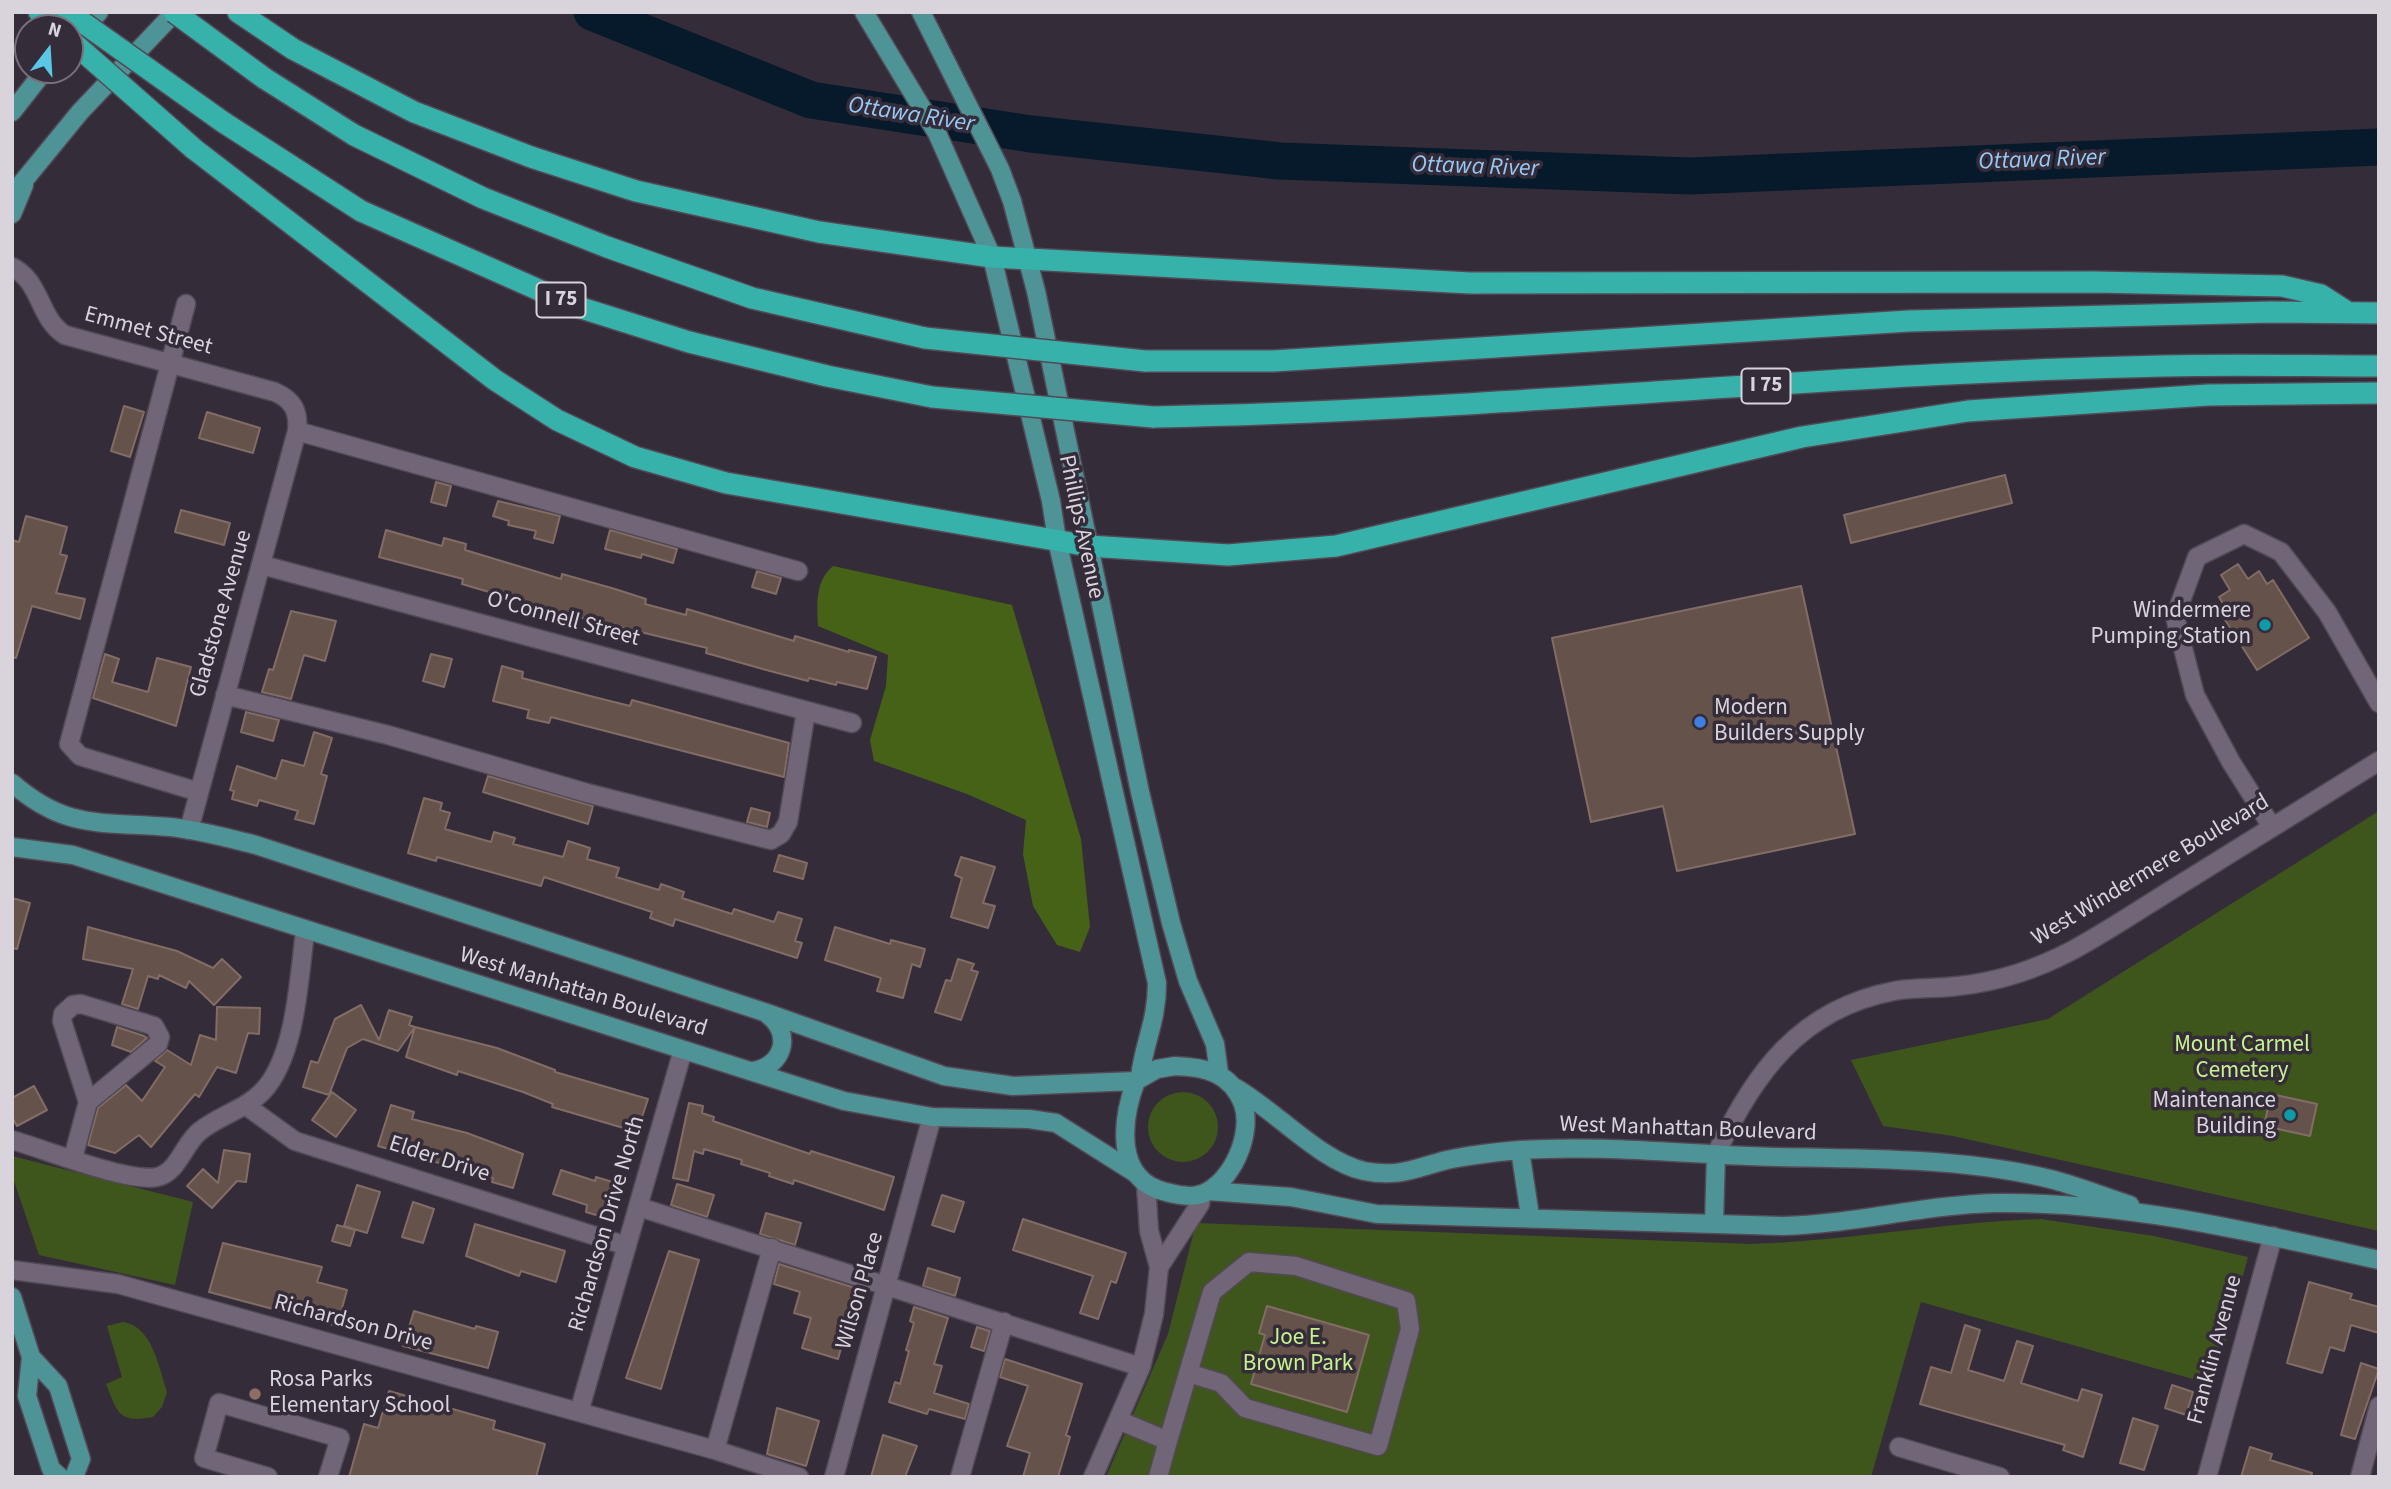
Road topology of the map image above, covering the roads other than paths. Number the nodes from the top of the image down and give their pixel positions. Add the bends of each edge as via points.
1 (68, 12) edge
2 (99, 12) edge
3 (175, 12) edge
4 (238, 12) edge
5 (864, 12) edge
6 (921, 12) edge
7 (84, 27) edge
8 (84, 53) edge
9 (34, 84) edge
10 (12, 112) edge
11 (26, 180) junction
12 (12, 195) edge
13 (12, 214) edge
14 (992, 257) junction
15 (1027, 261) junction
16 (12, 267) edge
17 (186, 303) dead end
18 (2346, 311) junction
19 (2379, 313) edge
20 (169, 363) junction
21 (2379, 366) edge
22 (2379, 393) edge
23 (297, 411) joint
24 (297, 431) junction
25 (1057, 540) junction
26 (1088, 546) junction
27 (262, 565) junction
28 (798, 571) dead end
29 (225, 695) junction
30 (2379, 703) edge
31 (806, 711) junction
32 (852, 723) dead end
33 (2379, 761) edge
34 (12, 783) edge
35 (199, 792) junction
36 (2272, 827) junction
37 (188, 830) junction
38 (12, 847) edge
39 (305, 932) junction
40 (767, 1013) junction
41 (683, 1050) junction
42 (753, 1070) junction
43 (1219, 1073) junction
44 (1138, 1079) junction
45 (1236, 1088) junction
46 (88, 1102) junction
47 (244, 1105) junction
48 (932, 1117) junction
49 (12, 1140) edge
50 (1520, 1150) junction
51 (1716, 1154) junction
52 (73, 1158) junction
53 (1141, 1179) junction
54 (1205, 1192) junction
55 (639, 1207) junction
56 (2160, 1215) junction
57 (1530, 1216) junction
58 (1714, 1224) junction
59 (2273, 1236) junction
60 (627, 1246) junction
61 (772, 1248) junction
62 (2379, 1260) edge
63 (1159, 1267) junction
64 (12, 1270) edge
65 (888, 1286) junction
66 (12, 1297) edge
67 (1004, 1322) junction
68 (32, 1357) junction
69 (1141, 1367) junction
70 (1188, 1373) junction
71 (2378, 1410) edge
72 (579, 1412) junction
73 (1118, 1420) junction
74 (1168, 1441) junction
75 (1899, 1447) dead end
76 (715, 1450) junction
77 (60, 1477) edge
78 (74, 1477) edge
79 (268, 1477) edge
80 (328, 1477) edge
81 (799, 1477) edge
82 (834, 1477) edge
83 (960, 1477) edge
84 (1093, 1477) edge
85 (1158, 1477) edge
86 (2000, 1477) edge
87 (2207, 1477) edge
88 (2360, 1477) edge

1 - 21 highway, I 75, bridge via 223,122 361,211 575,306 690,342 932,397 1153,417 1322,414 2137,367
2 - 7 main road
3 - 11 main road via 80,112
3 - 18 highway, bridge via 264,78 355,135 483,198 752,299 925,338 1145,361 1301,359 1909,321
4 - 14 highway via 293,49 414,112 531,157 636,191 819,232
5 - 14 main road, Phillips Avenue via 937,133
6 - 15 main road via 999,169
8 - 25 highway, bridge via 194,149 495,380 557,420 635,457 726,483
9 - 10 main road
11 - 12 main road
11 - 13 main road
14 - 15 highway
14 - 25 main road, Phillips Avenue
15 - 18 highway via 1470,283 2282,286 2321,295
15 - 26 main road
16 - 20 street, Emmet Street via 34,284 47,318 65,335
17 - 20 street
18 - 19 highway
20 - 23 street, Emmet Street via 275,392 292,402
20 - 35 street via 69,744 80,756
22 - 26 highway via 2208,395 1968,411 1802,437 1336,546 1228,555
23 - 24 street, Gladstone Avenue
24 - 27 street, Gladstone Avenue
24 - 28 street
25 - 26 highway
25 - 44 main road, Phillips Avenue via 1157,983 1157,1010
26 - 43 main road via 1171,923 1188,981 1215,1044
27 - 29 street, Gladstone Avenue
27 - 31 street, O'Connell Street
29 - 31 street via 771,840 788,822
29 - 35 street, Gladstone Avenue
30 - 36 street via 2327,612 2281,552 2244,534 2197,557 2175,617 2195,695
31 - 32 street, O'Connell Street
33 - 36 street, West Windermere Boulevard
34 - 37 main road, West Manhattan Boulevard via 62,816
35 - 37 street, Gladstone Avenue
36 - 51 street, West Windermere Boulevard via 2084,943 2032,969 1958,986 1894,991 1814,1023 1757,1078
37 - 40 main road, West Manhattan Boulevard via 313,862
38 - 39 main road, West Manhattan Boulevard via 74,855
39 - 41 main road, West Manhattan Boulevard
39 - 47 street via 283,1055 263,1091
40 - 42 main road via 781,1028 782,1048 772,1064
40 - 44 main road, West Manhattan Boulevard via 944,1076 1013,1086
41 - 42 main road, West Manhattan Boulevard
41 - 55 street, Richardson Drive North
42 - 48 main road, West Manhattan Boulevard via 844,1101
43 - 44 main road via 1175,1066
43 - 45 main road
44 - 53 main road via 1124,1134
45 - 50 main road, West Manhattan Boulevard via 1340,1162 1362,1170 1410,1173 1446,1160
45 - 54 main road via 1247,1130 1242,1148
46 - 46 street via 62,1021 67,1009 81,1004 154,1026 158,1044
46 - 52 street
47 - 52 street via 200,1131 169,1172 158,1177 133,1175
47 - 60 street, Elder Drive via 295,1140
48 - 53 main road, West Manhattan Boulevard via 1056,1123
48 - 65 street, Wilson Place
49 - 52 street
50 - 51 main road, West Manhattan Boulevard
50 - 57 main road
51 - 56 main road, West Manhattan Boulevard via 1988,1168 2054,1180
51 - 58 main road
53 - 54 main road via 1175,1195
53 - 63 street
54 - 57 main road, West Manhattan Boulevard via 1292,1197 1370,1214
54 - 63 street
55 - 60 street, Richardson Drive North
55 - 61 street
56 - 58 main road, West Manhattan Boulevard via 1994,1203 1814,1225
56 - 59 main road, West Manhattan Boulevard
57 - 58 main road, West Manhattan Boulevard
59 - 62 main road, West Manhattan Boulevard
59 - 87 street, Franklin Avenue
60 - 72 street, Richardson Drive North
61 - 65 street
61 - 76 street
63 - 69 street
64 - 72 street, Richardson Drive via 118,1284
65 - 67 street
65 - 82 street, Wilson Place
66 - 68 main road
67 - 69 street
67 - 83 street
68 - 77 main road via 27,1396 51,1469
68 - 78 main road via 58,1386 81,1459
69 - 73 street
70 - 70 street via 1212,1292 1249,1262 1296,1266 1406,1301 1410,1329 1378,1446 1245,1408 1221,1383
70 - 74 street
71 - 88 street
72 - 76 street, Richardson Drive
73 - 74 street
73 - 84 street
74 - 85 street
75 - 86 street
76 - 81 street, Richardson Drive
79 - 80 street via 204,1458 219,1404 340,1437

